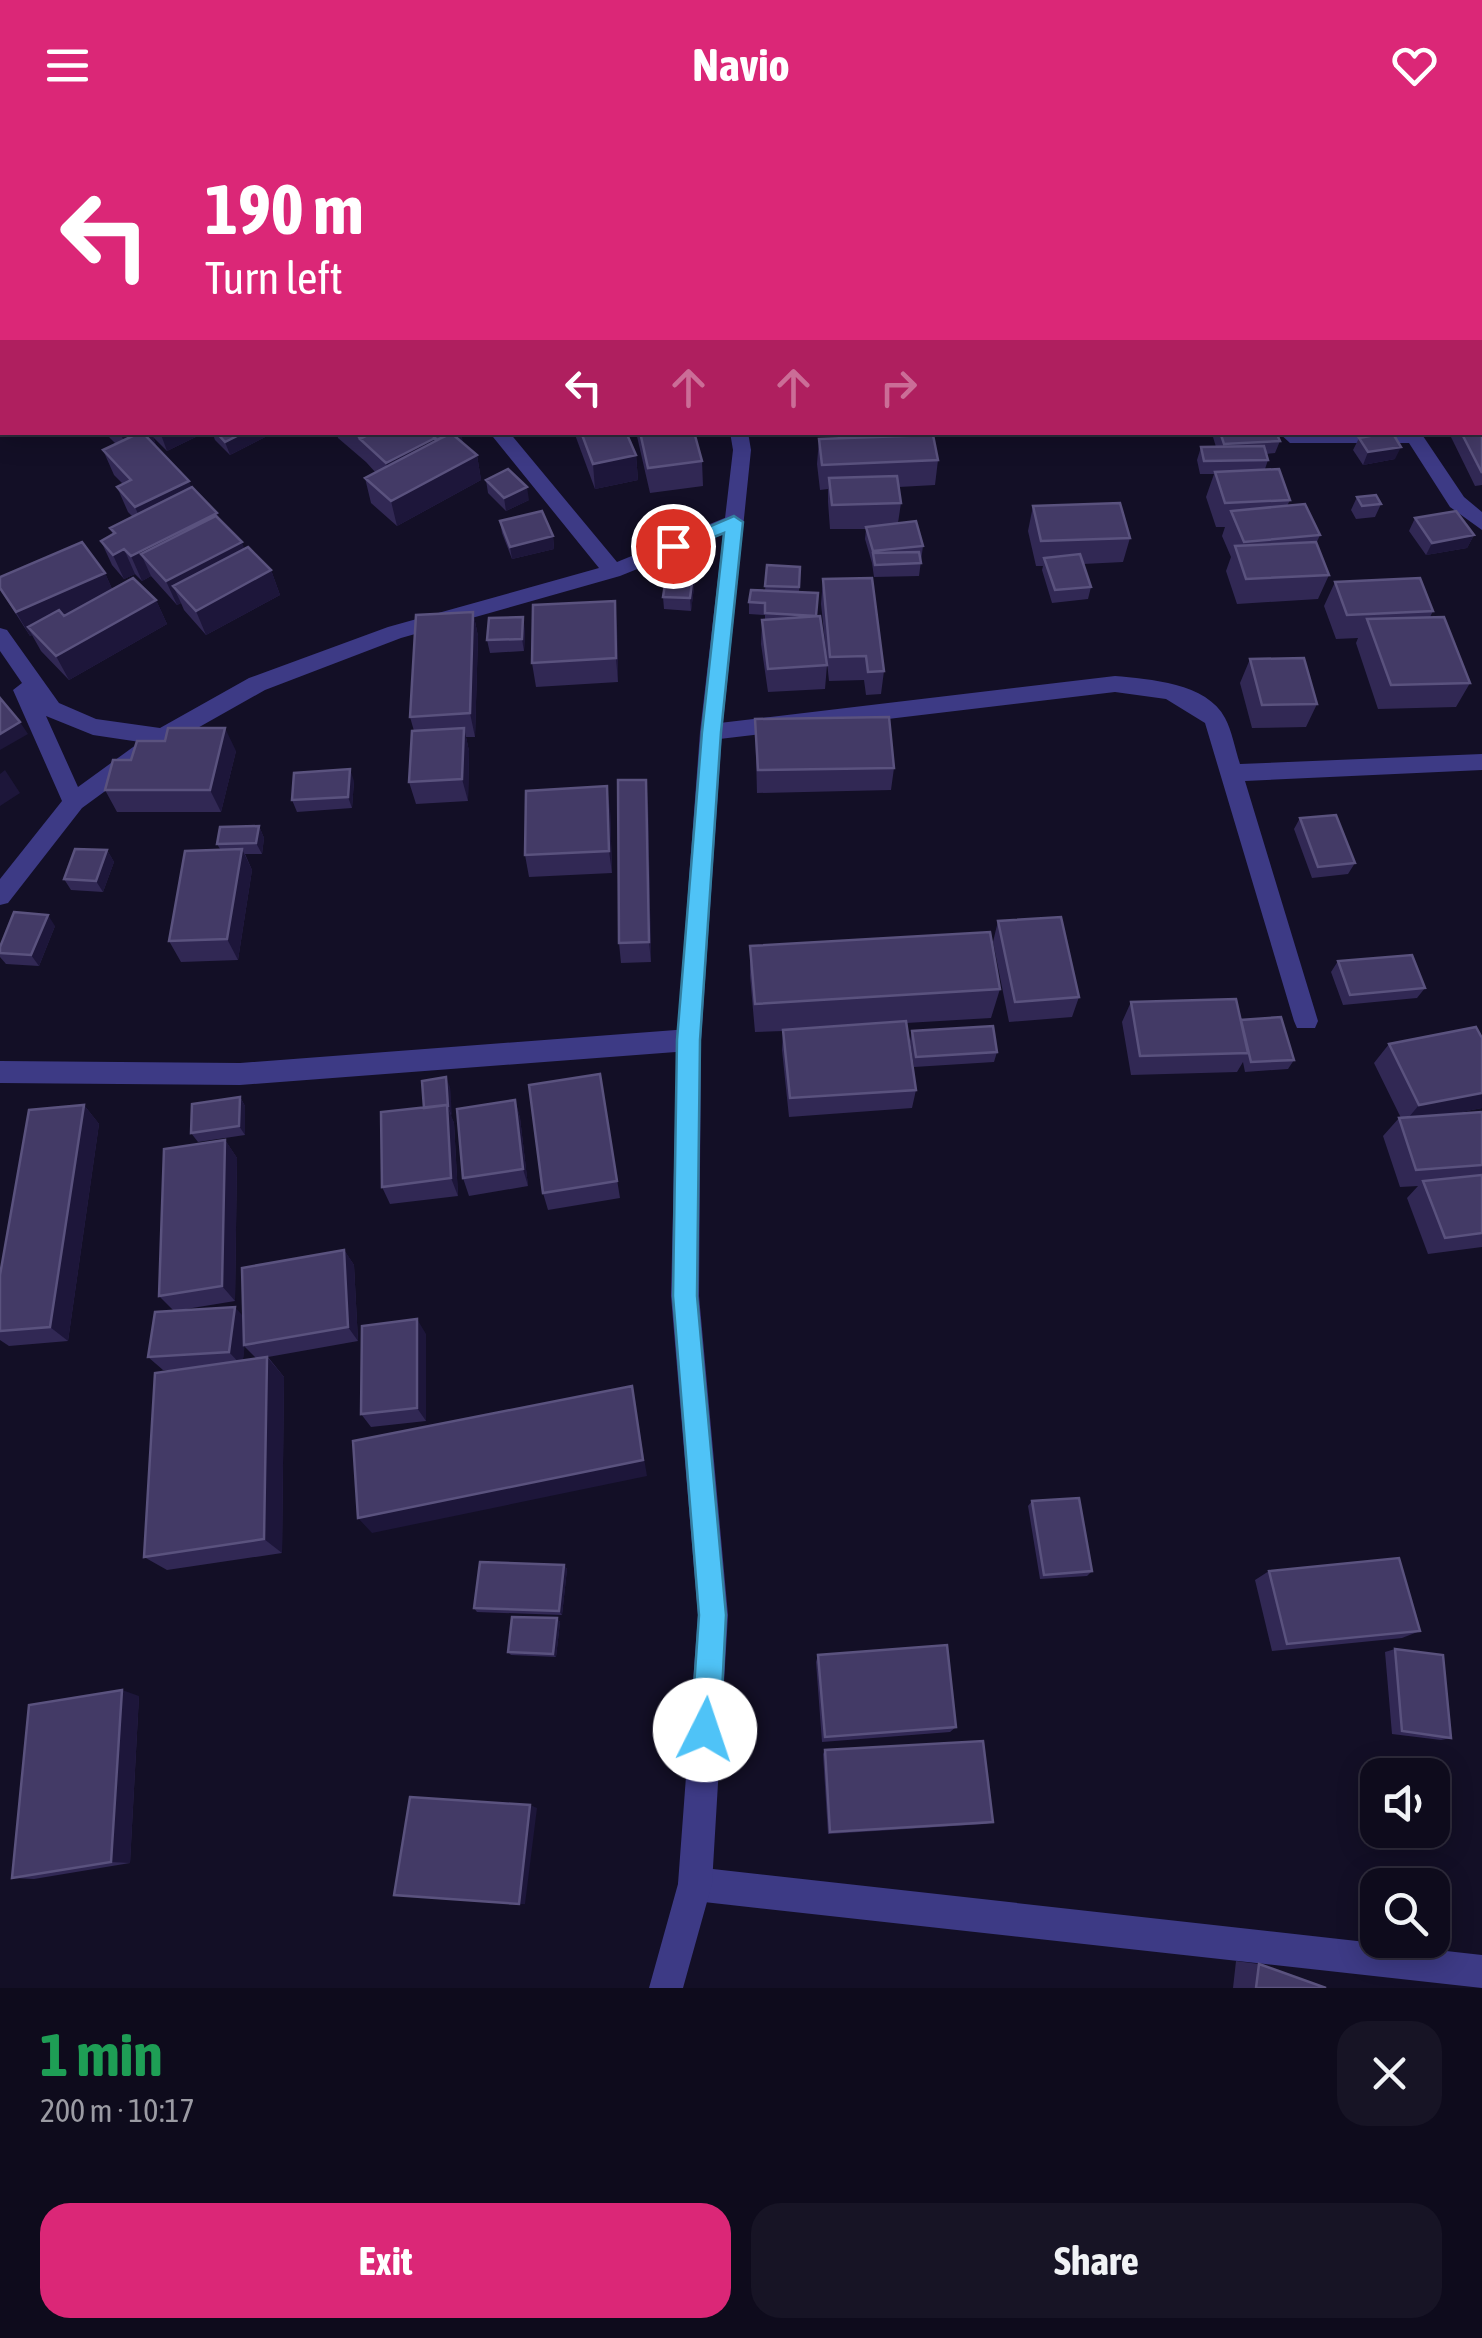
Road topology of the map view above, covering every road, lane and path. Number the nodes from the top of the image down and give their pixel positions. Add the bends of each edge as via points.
1 (500, 435) edge
2 (740, 435) edge
3 (1289, 435) edge
4 (734, 522) junction
5 (1482, 523) edge
6 (613, 571) junction
7 (0, 635) edge
8 (712, 732) junction
9 (164, 736) junction
10 (1482, 762) edge
11 (1233, 773) junction
12 (74, 802) junction
13 (0, 896) edge
14 (1306, 1021) dead end
15 (689, 1040) junction
16 (0, 1072) edge
17 (695, 1884) junction
18 (1482, 1972) edge
19 (666, 1988) edge

1 - 6 street
2 - 4 street
3 - 5 street via 1414,437 1457,502
4 - 6 street
4 - 8 street
6 - 9 street via 395,632 257,684
7 - 9 street via 51,709 93,727
7 - 12 street
8 - 11 street via 959,700 1152,686 1198,702 1214,719
8 - 15 street
9 - 12 street
10 - 11 street
11 - 14 street
12 - 13 street
15 - 16 street via 240,1074
15 - 17 street via 685,1296 712,1615
17 - 18 street
17 - 19 street

